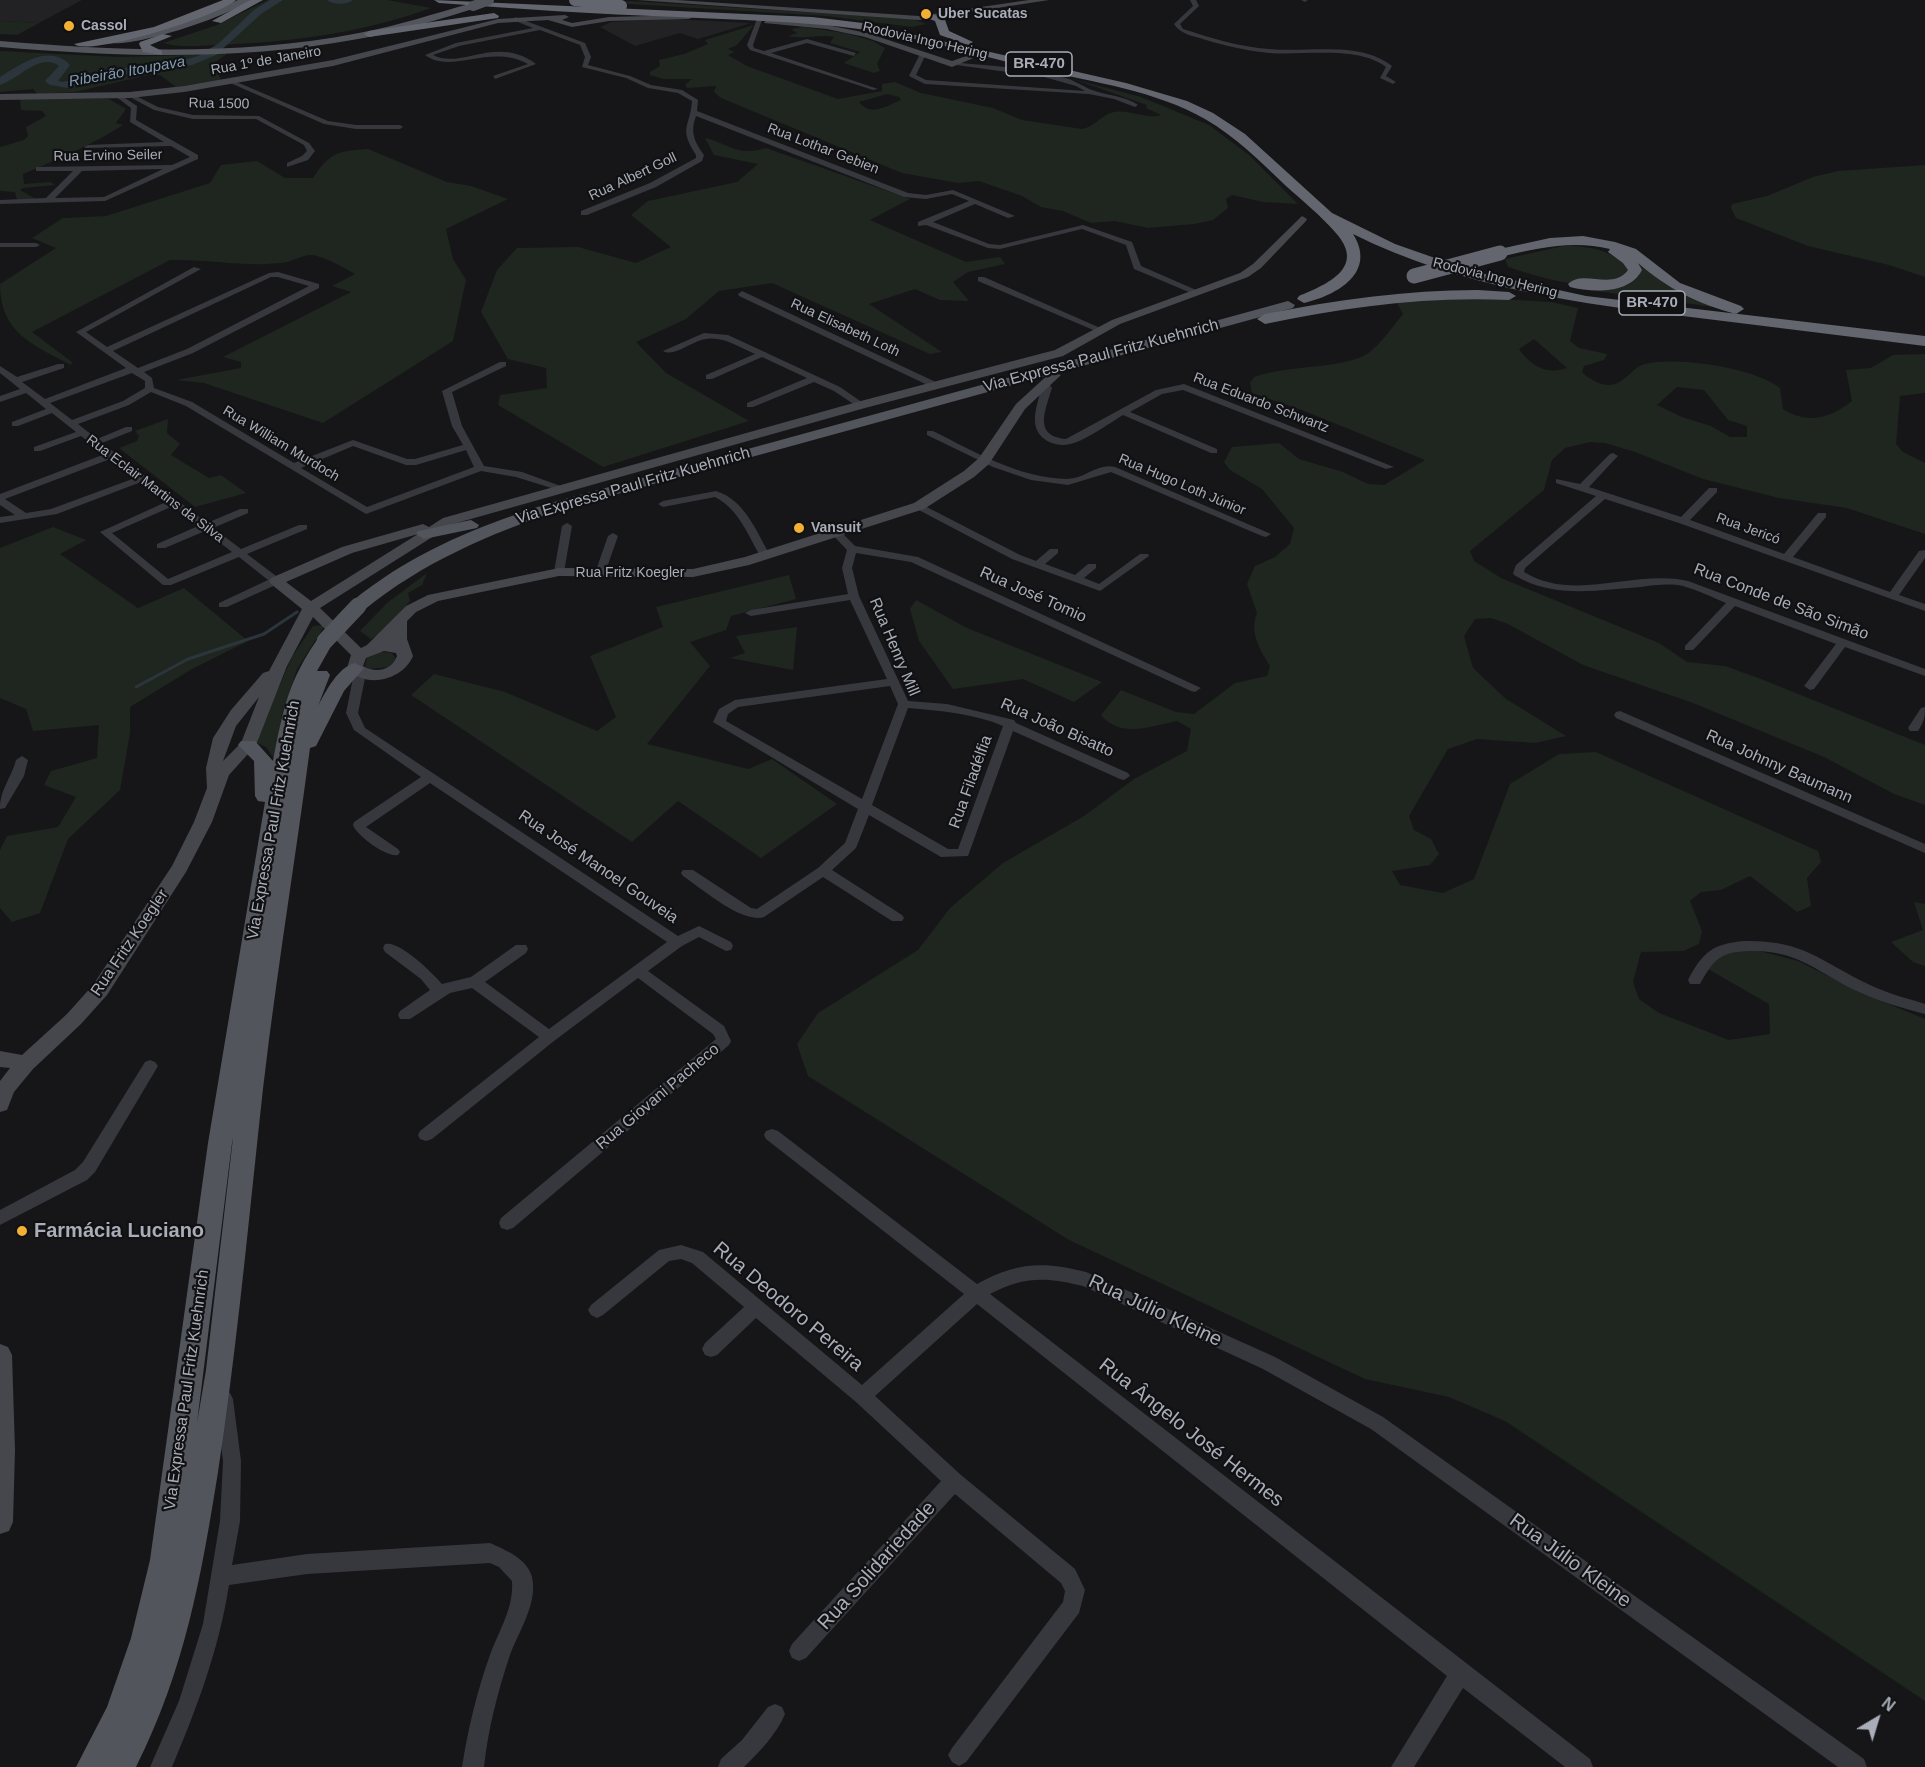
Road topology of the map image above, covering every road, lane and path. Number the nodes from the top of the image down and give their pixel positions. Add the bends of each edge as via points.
1 (231, 0) edge
2 (245, 0) edge
3 (258, 0) edge
4 (438, 0) edge
5 (489, 0) edge
6 (575, 0) edge
7 (641, 0) edge
8 (1045, 0) edge
9 (1193, 0) edge
10 (472, 3) edge
11 (598, 5) dead end
12 (615, 9) edge
13 (961, 13) junction
14 (783, 15) junction
15 (587, 16) junction
16 (799, 16) junction
17 (924, 17) junction
18 (515, 19) junction
19 (561, 19) junction
20 (759, 20) junction
21 (941, 25) junction
22 (541, 28) junction
23 (369, 34) junction
24 (897, 34) junction
25 (144, 36) junction
26 (0, 44) edge
27 (79, 44) junction
28 (132, 52) junction
29 (158, 53) junction
30 (764, 53) junction
31 (854, 54) dead end
32 (923, 54) junction
33 (955, 59) junction
34 (495, 77) dead end
35 (1085, 78) junction
36 (230, 81) junction
37 (1393, 82) dead end
38 (1145, 87) junction
39 (875, 89) dead end
40 (1089, 92) junction
41 (117, 95) junction
42 (130, 95) junction
43 (0, 97) edge
44 (1135, 105) dead end
45 (693, 112) junction
46 (400, 127) dead end
47 (175, 144) junction
48 (88, 147) dead end
49 (290, 165) dead end
50 (177, 167) junction
51 (80, 168) junction
52 (39, 169) dead end
53 (976, 201) junction
54 (0, 202) edge
55 (47, 202) junction
56 (584, 213) dead end
57 (1011, 216) dead end
58 (1326, 216) junction
59 (1302, 219) dead end
60 (0, 245) edge
61 (36, 245) dead end
62 (1502, 254) junction
63 (1482, 267) junction
64 (196, 269) dead end
65 (981, 279) dead end
66 (1380, 284) dead end
67 (1199, 293) junction
68 (742, 294) dead end
69 (1288, 305) junction
70 (1626, 305) junction
71 (1265, 319) junction
72 (1824, 325) junction
73 (1101, 330) junction
74 (1925, 336) edge
75 (1925, 341) edge
76 (107, 350) junction
77 (667, 351) dead end
78 (760, 355) junction
79 (503, 364) dead end
80 (61, 366) dead end
81 (0, 369) edge
82 (135, 370) junction
83 (709, 377) dead end
84 (813, 379) junction
85 (1050, 380) junction
86 (15, 381) junction
87 (938, 386) junction
88 (150, 389) junction
89 (26, 390) junction
90 (0, 399) edge
91 (42, 403) junction
92 (750, 405) dead end
93 (861, 405) junction
94 (52, 411) junction
95 (1123, 412) junction
96 (15, 424) dead end
97 (70, 424) junction
98 (129, 429) dead end
99 (81, 433) junction
100 (930, 433) dead end
101 (94, 442) junction
102 (467, 447) junction
103 (37, 449) dead end
104 (1214, 451) dead end
105 (111, 455) junction
106 (1613, 456) dead end
107 (984, 461) junction
108 (1389, 466) dead end
109 (294, 467) junction
110 (480, 468) junction
111 (141, 478) junction
112 (1560, 481) dead end
113 (1583, 487) junction
114 (561, 488) junction
115 (617, 489) junction
116 (1713, 490) dead end
117 (1605, 494) junction
118 (0, 499) edge
119 (172, 502) junction
120 (663, 504) dead end
121 (920, 506) junction
122 (243, 511) dead end
123 (1822, 515) dead end
124 (26, 517) junction
125 (0, 520) edge
126 (448, 521) junction
127 (1683, 521) junction
128 (303, 526) dead end
129 (567, 526) dead end
130 (205, 528) junction
131 (835, 532) junction
132 (424, 534) junction
133 (1266, 534) dead end
134 (614, 536) dead end
135 (384, 539) junction
136 (161, 546) dead end
137 (852, 549) junction
138 (347, 550) junction
139 (1054, 551) dead end
140 (1923, 553) dead end
141 (240, 554) junction
142 (765, 555) junction
143 (1144, 556) dead end
144 (1786, 558) junction
145 (1037, 565) junction
146 (1092, 566) dead end
147 (370, 569) junction
148 (559, 572) junction
149 (600, 573) junction
150 (1076, 580) junction
151 (276, 581) junction
152 (338, 590) junction
153 (854, 596) junction
154 (1893, 596) junction
155 (1734, 600) junction
156 (223, 605) dead end
157 (365, 607) junction
158 (310, 608) junction
159 (1925, 608) edge
160 (751, 613) dead end
161 (400, 619) junction
162 (300, 631) junction
163 (329, 632) junction
164 (1842, 644) junction
165 (1689, 648) dead end
166 (403, 650) junction
167 (362, 661) junction
168 (279, 666) junction
169 (1925, 673) edge
170 (377, 675) junction
171 (894, 682) junction
172 (1810, 686) dead end
173 (1195, 688) dead end
174 (357, 690) junction
175 (904, 704) junction
176 (1925, 711) edge
177 (1620, 716) dead end
178 (228, 723) junction
179 (1010, 723) junction
180 (1914, 728) dead end
181 (248, 745) junction
182 (300, 758) junction
183 (22, 760) dead end
184 (265, 760) junction
185 (221, 773) junction
186 (431, 776) junction
187 (1124, 776) dead end
188 (214, 793) junction
189 (0, 805) edge
190 (867, 808) junction
191 (1925, 849) edge
192 (266, 850) junction
193 (393, 852) dead end
194 (823, 871) junction
195 (688, 873) dead end
196 (897, 918) dead end
197 (677, 942) junction
198 (726, 946) dead end
199 (390, 948) dead end
200 (521, 949) dead end
201 (640, 972) junction
202 (1695, 980) dead end
203 (475, 982) junction
204 (439, 990) junction
205 (1925, 1009) edge
206 (405, 1015) dead end
207 (549, 1037) junction
208 (0, 1059) edge
209 (26, 1063) junction
210 (150, 1066) dead end
211 (0, 1104) edge
212 (426, 1135) dead end
213 (772, 1135) dead end
214 (0, 1218) edge
215 (507, 1223) dead end
216 (977, 1292) junction
217 (756, 1306) junction
218 (597, 1310) dead end
219 (711, 1349) dead end
220 (0, 1355) edge
221 (220, 1370) junction
222 (862, 1396) junction
223 (2, 1450) edge
224 (954, 1481) junction
225 (0, 1522) edge
226 (220, 1577) junction
227 (799, 1651) dead end
228 (1460, 1674) junction
229 (775, 1714) dead end
230 (958, 1755) dead end
231 (93, 1767) edge
232 (119, 1767) edge
233 (161, 1767) edge
234 (473, 1767) edge
235 (729, 1767) edge
236 (1402, 1767) edge
237 (1582, 1767) edge
238 (1856, 1767) edge

1 - 27 highway via 172,26
2 - 25 main road via 203,21
3 - 29 highway via 224,18 144,44 147,50
4 - 12 highway, Rodovia Ingo Hering / BR-470
5 - 10 main road, bridge
6 - 12 highway, bridge
7 - 17 street
8 - 13 street
9 - 37 street via 1196,6 1178,24 1181,30 1271,51 1338,51 1382,60 1390,66 1382,77
10 - 14 highway, Rodovia Ingo Hering / BR-470
10 - 23 main road
11 - 12 street
12 - 14 highway
12 - 15 street
12 - 20 street via 665,16
12 - 23 highway via 502,15
12 - 24 highway, Rodovia Ingo Hering / BR-470 via 812,20
13 - 17 street
13 - 21 street
14 - 16 highway, Rodovia Ingo Hering / BR-470
15 - 19 street
15 - 19 street via 572,25 560,23
16 - 17 highway via 914,28 931,24
16 - 38 highway, Rodovia Ingo Hering / BR-470 via 885,27
17 - 21 highway via 940,19
18 - 19 street, Rua 1º de Janeiro
18 - 22 street
18 - 36 street, Rua 1º de Janeiro via 333,63
20 - 30 street via 750,45
20 - 32 street via 850,31
21 - 38 highway via 944,33 965,41
22 - 34 street via 452,46 428,55 444,61 502,51 534,64
22 - 45 street via 584,44 588,57 584,66 693,97
23 - 29 main road via 246,49
24 - 33 highway
24 - 35 highway, Rodovia Ingo Hering / BR-470
25 - 27 main road
25 - 28 main road via 119,45
26 - 27 main road
26 - 28 main road
28 - 29 main road
30 - 31 street via 807,40
30 - 39 street
32 - 33 street via 943,62
32 - 40 street via 912,76 925,82
33 - 35 highway via 972,57
33 - 40 street via 1058,79 1086,87
35 - 58 highway, Rodovia Ingo Hering / BR-470 via 1161,96 1209,116 1241,137
36 - 42 street, Rua 1º de Janeiro
36 - 46 street via 326,123
38 - 63 highway, Rodovia Ingo Hering / BR-470 via 1183,100 1240,130 1305,187 1336,208 1395,236
40 - 44 street
41 - 42 street, Rua 1º de Janeiro
41 - 43 street, Rua 1º de Janeiro
41 - 47 street via 135,107 132,121
42 - 49 street, Rua 1500 via 156,109 193,117 264,119 307,144 311,152
45 - 53 street, Rua Lothar Gebien via 907,195 926,197 945,192
45 - 56 street, Rua Albert Goll via 687,124 699,159 653,184
47 - 48 street
47 - 50 street via 195,157
50 - 51 street, Rua Ervino Seiler
50 - 55 street via 105,199
51 - 52 street, Rua Ervino Seiler
51 - 55 street
53 - 57 street
53 - 67 street via 923,224 994,247 1072,228 1089,229 1129,244 1137,267
54 - 55 street
58 - 69 highway via 1349,238 1356,260 1353,268 1335,286
58 - 70 highway, Rodovia Ingo Hering / BR-470 via 1390,247 1468,274
59 - 67 street via 1257,266
60 - 61 street
62 - 63 highway via 1539,246 1586,245 1617,253 1629,260 1635,270 1627,280 1602,286 1563,283
62 - 71 highway, bridge
62 - 72 highway via 1553,240 1603,243 1633,253 1668,282 1703,298 1760,314
63 - 72 highway, Rodovia Ingo Hering / BR-470 via 1616,298
64 - 76 street via 80,332
65 - 73 street
66 - 69 highway
67 - 73 street via 1136,313
68 - 87 street, Rua Elisabeth Loth
69 - 115 main road, Via Expressa Paul Fritz Kuehnrich
70 - 71 highway via 1474,293 1438,294 1363,299
70 - 75 highway, Rodovia Ingo Hering / BR-470
71 - 85 main road, Via Expressa Paul Fritz Kuehnrich
72 - 74 highway, Rodovia Ingo Hering / BR-470
73 - 87 street via 1059,353
76 - 82 street
76 - 82 street via 269,275 278,274 316,286 190,351
77 - 78 street via 716,335
78 - 83 street
78 - 84 street
79 - 102 street via 447,391
80 - 86 street
81 - 86 street, Rua Eclair Martins da Silva
82 - 88 street via 149,380
82 - 91 street
84 - 92 street
84 - 93 street
85 - 95 street, Rua Eduardo Schwartz via 1038,417 1039,428 1056,440 1068,442
85 - 107 street, Rua Fritz Koegler via 1012,417
85 - 157 main road, Via Expressa Paul Fritz Kuehnrich via 512,529 447,556
86 - 89 street, Rua Eclair Martins da Silva
87 - 93 street
88 - 97 street via 126,403
88 - 109 street, Rua William Murdoch via 189,404
89 - 90 street
89 - 91 street, Rua Eclair Martins da Silva
91 - 94 street, Rua Eclair Martins da Silva
93 - 114 street
94 - 96 street
94 - 97 street, Rua Eclair Martins da Silva
95 - 104 street
95 - 108 street, Rua Eduardo Schwartz via 1159,392 1184,387
97 - 99 street, Rua Eclair Martins da Silva
98 - 101 street
99 - 101 street, Rua Eclair Martins da Silva
99 - 103 street
100 - 107 street, Rua Hugo Loth Júnior
101 - 105 street, Rua Eclair Martins da Silva
102 - 109 street via 406,462 353,443
102 - 110 street
105 - 111 street, Rua Eclair Martins da Silva
105 - 118 street
106 - 113 street
107 - 121 street, Rua Fritz Koegler
107 - 133 street, Rua Hugo Loth Júnior via 1009,471 1070,482 1081,481 1101,469 1112,469
109 - 110 street, Rua William Murdoch via 366,511
110 - 114 street via 529,477
111 - 119 street, Rua Eclair Martins da Silva
111 - 124 street via 53,512
112 - 113 street, Rua Jericó
113 - 117 street, Rua Jericó
114 - 126 street
115 - 132 main road
115 - 157 main road, Via Expressa Paul Fritz Kuehnrich via 474,534 407,568
116 - 127 street
117 - 127 street, Rua Jericó
117 - 155 street, Rua Conde de São Simão via 1520,567 1518,573 1526,581 1551,587 1672,581
118 - 124 street
119 - 130 street, Rua Eclair Martins da Silva
119 - 141 street via 106,530 105,534 167,582
120 - 142 street via 716,494 724,497 735,506
121 - 131 street, Rua Fritz Koegler
121 - 145 street
122 - 130 street
123 - 144 street
124 - 125 street
126 - 132 street
126 - 135 street
127 - 144 street, Rua Jericó
128 - 141 street
129 - 148 street
130 - 136 street
130 - 141 street, Rua Eclair Martins da Silva
131 - 137 street
131 - 142 street, Rua Fritz Koegler
132 - 135 street
132 - 147 street
134 - 149 street
135 - 138 street
137 - 153 street, Rua Henry Mill via 847,568
137 - 173 street, Rua José Tomio via 914,559
138 - 147 street via 375,552 378,557
138 - 151 street
139 - 145 street
140 - 154 street
141 - 151 street, Rua Eclair Martins da Silva
142 - 149 street, Rua Fritz Koegler via 693,573
143 - 150 street via 1100,588
144 - 154 street, Rua Jericó
145 - 150 street
146 - 150 street
147 - 152 street
148 - 149 street, Rua Fritz Koegler
148 - 161 street, Rua Fritz Koegler via 433,598
151 - 156 street
151 - 158 street, Rua Eclair Martins da Silva
152 - 158 street
152 - 163 street via 329,604
153 - 160 street
153 - 171 street, Rua Henry Mill
154 - 159 street, Rua Jericó
155 - 164 street, Rua Conde de São Simão
155 - 165 street
157 - 163 main road, Via Expressa Paul Fritz Kuehnrich
158 - 162 street, Rua Fritz Koegler
158 - 163 street, Rua Eclair Martins da Silva
161 - 166 street
161 - 167 street, Rua Fritz Koegler
162 - 163 street via 312,623
162 - 168 street, Rua Fritz Koegler
163 - 167 street, Rua Eclair Martins da Silva
163 - 182 main road, Via Expressa Paul Fritz Kuehnrich
163 - 192 main road, Via Expressa Paul Fritz Kuehnrich via 295,697
164 - 169 street, Rua Conde de São Simão
164 - 172 street
166 - 167 street via 391,646
166 - 170 street via 402,664
167 - 170 street
167 - 174 street, Rua José Manoel Gouveia
167 - 182 main road via 336,689
168 - 178 street, Rua Fritz Koegler
168 - 181 street, Rua Fritz Koegler
170 - 174 street
171 - 175 street, Rua Henry Mill
171 - 190 street via 735,704 723,712 719,722
174 - 186 street, Rua José Manoel Gouveia via 352,713 360,730
175 - 179 street, Rua João Bisatto via 978,714
175 - 190 street, Rua Henry Mill
176 - 180 street
177 - 191 street, Rua Johnny Baumann
178 - 181 street
178 - 188 street, Rua Fritz Koegler via 214,751
179 - 187 street, Rua João Bisatto
179 - 190 street, Rua Filadélfia via 963,853 946,854
181 - 184 main road
181 - 185 street, Rua Fritz Koegler
182 - 221 main road, Via Expressa Paul Fritz Kuehnrich via 246,1131
183 - 189 street via 18,776
184 - 185 street via 246,760
184 - 192 main road
185 - 188 street, Rua Fritz Koegler
186 - 193 street via 359,825
186 - 197 street, Rua José Manoel Gouveia
188 - 209 street, Rua Fritz Koegler via 180,868 116,969 74,1019
190 - 194 street, Rua Henry Mill via 851,845
192 - 231 main road, Via Expressa Paul Fritz Kuehnrich via 220,1143 165,1560 147,1638 120,1715
194 - 195 street, Rua Henry Mill via 759,915 747,912
194 - 196 street
197 - 198 street via 699,932
197 - 201 street, Rua José Manoel Gouveia
199 - 204 street
200 - 203 street
201 - 207 street, Rua José Manoel Gouveia
201 - 215 street, Rua Giovani Pacheco via 719,1030 724,1041
202 - 205 street via 1714,951 1735,946 1779,945 1808,956 1870,991
203 - 204 street
203 - 207 street
204 - 206 street
207 - 212 street, Rua José Manoel Gouveia
208 - 209 street
209 - 211 street, Rua Fritz Koegler via 5,1089
210 - 214 street via 89,1167
213 - 216 street, Rua Ângelo José Hermes
216 - 222 street, Rua Júlio Kleine
216 - 228 street, Rua Ângelo José Hermes
216 - 238 street, Rua Júlio Kleine via 1019,1273 1062,1271 1086,1278 1269,1363 1377,1424
217 - 218 street, Rua Deodoro Pereira via 697,1257 681,1252 665,1255
217 - 219 street
217 - 222 street, Rua Deodoro Pereira
220 - 223 street
221 - 226 street via 232,1461 230,1521
221 - 232 main road, Via Expressa Paul Fritz Kuehnrich via 189,1561 172,1636 142,1721
222 - 224 street
223 - 225 street
224 - 227 street, Rua Solidariedade
224 - 230 street via 1068,1576 1075,1590 1072,1606
226 - 233 street via 213,1624 189,1703
226 - 234 street via 307,1564 490,1552 506,1560 522,1577 523,1598 500,1656 477,1737
228 - 236 street
228 - 237 street, Rua Ângelo José Hermes
229 - 235 street

